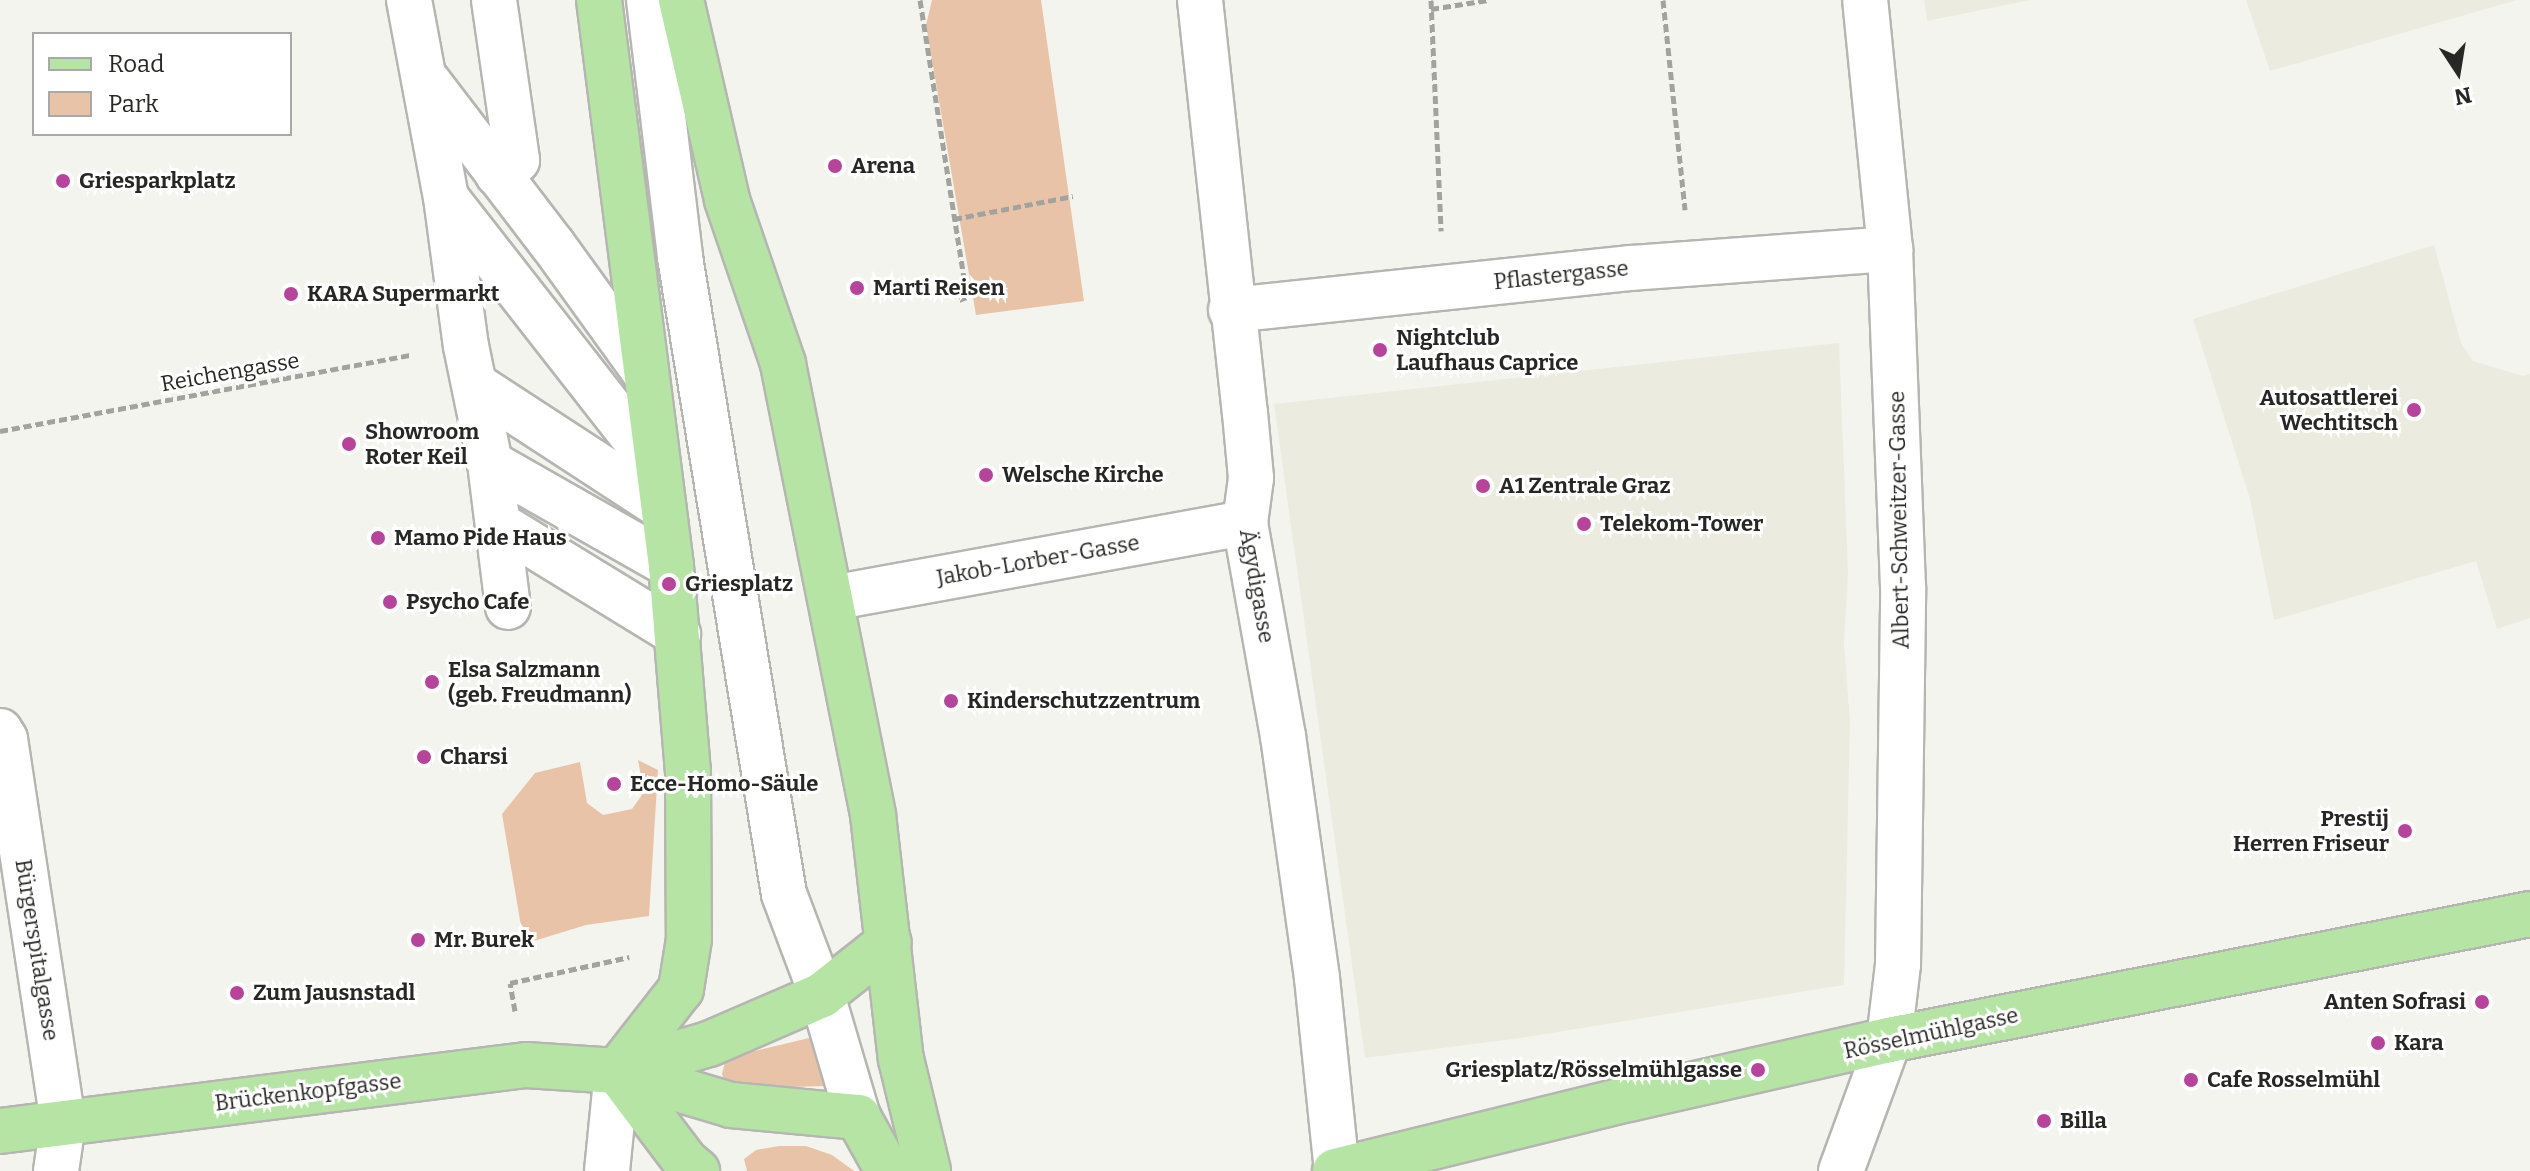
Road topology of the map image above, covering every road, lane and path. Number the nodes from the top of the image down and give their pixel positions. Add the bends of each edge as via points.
1 (409, 0) edge
2 (494, 0) edge
3 (599, 0) edge
4 (649, 0) edge
5 (681, 0) edge
6 (920, 0) edge
7 (1200, 0) edge
8 (1431, 0) edge
9 (1488, 0) edge
10 (1663, 0) edge
11 (1865, 0) edge
12 (1431, 9) junction
13 (425, 78) junction
14 (498, 174) junction
15 (1073, 196) dead end
16 (446, 197) junction
17 (954, 219) junction
18 (1890, 249) junction
19 (1690, 263) junction
20 (1444, 288) junction
21 (959, 300) dead end
22 (1231, 310) junction
23 (471, 366) junction
24 (646, 374) junction
25 (0, 431) edge
26 (490, 463) junction
27 (660, 488) junction
28 (1245, 523) junction
29 (500, 525) junction
30 (671, 566) junction
31 (832, 598) junction
32 (508, 607) dead end
33 (678, 634) junction
34 (0, 731) edge
35 (2530, 914) edge
36 (889, 942) junction
37 (632, 956) dead end
38 (822, 995) junction
39 (516, 1016) dead end
40 (1889, 1040) junction
41 (617, 1071) junction
42 (858, 1117) junction
43 (63, 1123) junction
44 (0, 1131) edge
45 (56, 1171) edge
46 (607, 1171) edge
47 (697, 1171) edge
48 (888, 1171) edge
49 (928, 1171) edge
50 (1336, 1171) edge
51 (1841, 1171) edge

1 - 13 street
2 - 14 street via 517,160
3 - 24 main road
4 - 38 street via 680,257 784,894
5 - 31 main road via 727,200 783,364
6 - 17 path
7 - 22 street, Ägydigasse
8 - 12 path
9 - 12 path
10 - 19 path
11 - 18 street, Albert-Schweitzer-Gasse
12 - 20 path
13 - 14 street
13 - 16 street
14 - 24 street
15 - 17 path
16 - 23 street
16 - 27 street
17 - 21 path via 967,297
18 - 19 street, Pflastergasse
18 - 40 street, Albert-Schweitzer-Gasse via 1904,599 1898,964
19 - 20 street, Pflastergasse
20 - 22 street, Pflastergasse
22 - 28 street, Ägydigasse via 1251,478
23 - 25 path, Reichengasse
23 - 26 street
23 - 27 street
24 - 27 main road
26 - 29 street
26 - 30 street
27 - 30 main road
28 - 31 street, Jakob-Lorber-Gasse
28 - 50 street, Ägydigasse via 1283,736
29 - 32 street
29 - 33 street
30 - 33 main road
31 - 36 main road via 877,840
33 - 41 main road via 688,771 689,939 681,989
34 - 43 street, Bürgerspitalgasse
35 - 40 main road, Rösselmühlgasse
36 - 38 main road
36 - 49 main road via 901,1059
37 - 39 path via 510,983
38 - 41 main road via 709,1044
38 - 42 street
40 - 50 main road, Rösselmühlgasse
40 - 51 street, Albert-Schweitzer-Gasse
41 - 42 main road via 731,1105
41 - 43 main road, Brückenkopfgasse via 526,1065
41 - 46 street
41 - 47 main road
42 - 48 main road
43 - 44 main road, Brückenkopfgasse
43 - 45 street, Bürgerspitalgasse

